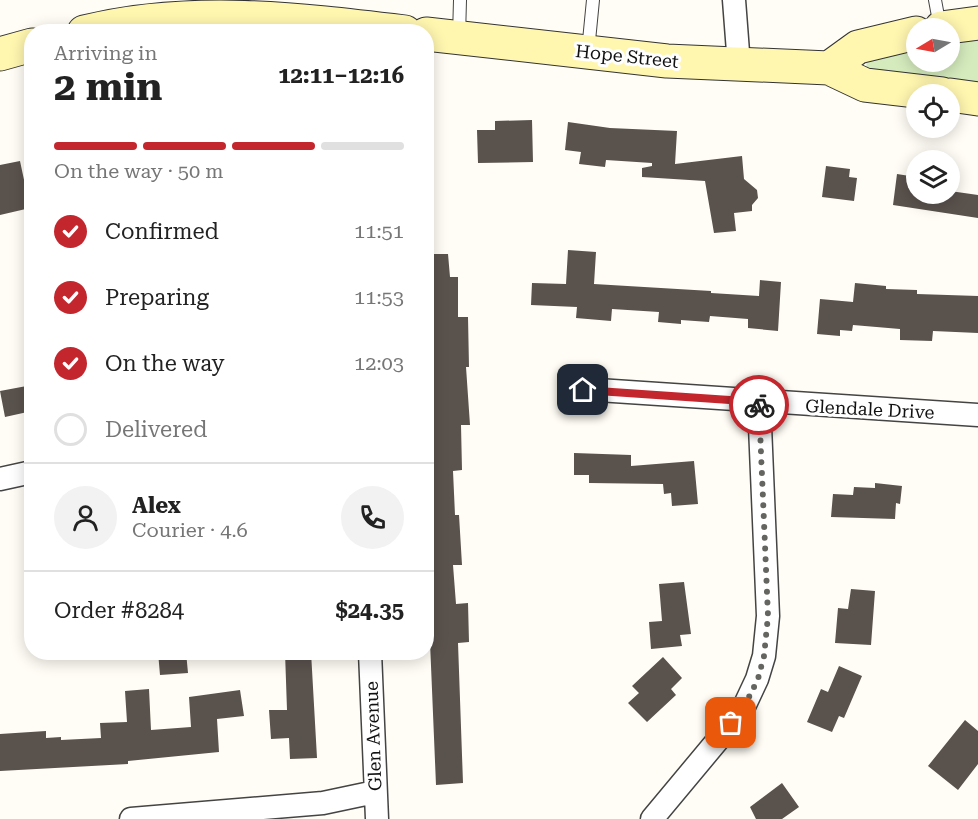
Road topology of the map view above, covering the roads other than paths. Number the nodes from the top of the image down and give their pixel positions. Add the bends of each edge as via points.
1 (460, 0) edge
2 (593, 0) edge
3 (734, 0) edge
4 (935, 0) edge
5 (232, 8) edge
6 (939, 18) edge
7 (978, 23) edge
8 (125, 24) edge
9 (326, 24) edge
10 (960, 25) edge
11 (434, 35) edge
12 (906, 35) edge
13 (459, 38) junction
14 (24, 47) edge
15 (588, 52) junction
16 (0, 54) edge
17 (740, 65) junction
18 (829, 68) junction
19 (906, 90) edge
20 (960, 96) edge
21 (978, 99) edge
22 (583, 390) dead end
23 (759, 402) junction
24 (978, 415) edge
25 (24, 474) edge
26 (0, 479) edge
27 (370, 660) edge
28 (375, 792) junction
29 (131, 819) edge
30 (377, 819) edge
31 (651, 819) edge

1 - 13 lane
2 - 15 lane
3 - 17 street
4 - 6 lane
5 - 8 main road
5 - 9 main road
7 - 10 main road
11 - 13 main road, Hope Street
12 - 18 main road via 858,47
13 - 15 main road, Hope Street
14 - 16 main road
15 - 17 main road, Hope Street
17 - 18 main road, Hope Street
18 - 19 main road, Hope Street via 865,85
20 - 21 main road
22 - 23 street, Glendale Drive
23 - 24 street, Glendale Drive
23 - 31 street via 768,616 764,656 742,711
25 - 26 street
27 - 28 street, Glen Avenue
28 - 29 street via 323,803
28 - 30 street, Glen Avenue

